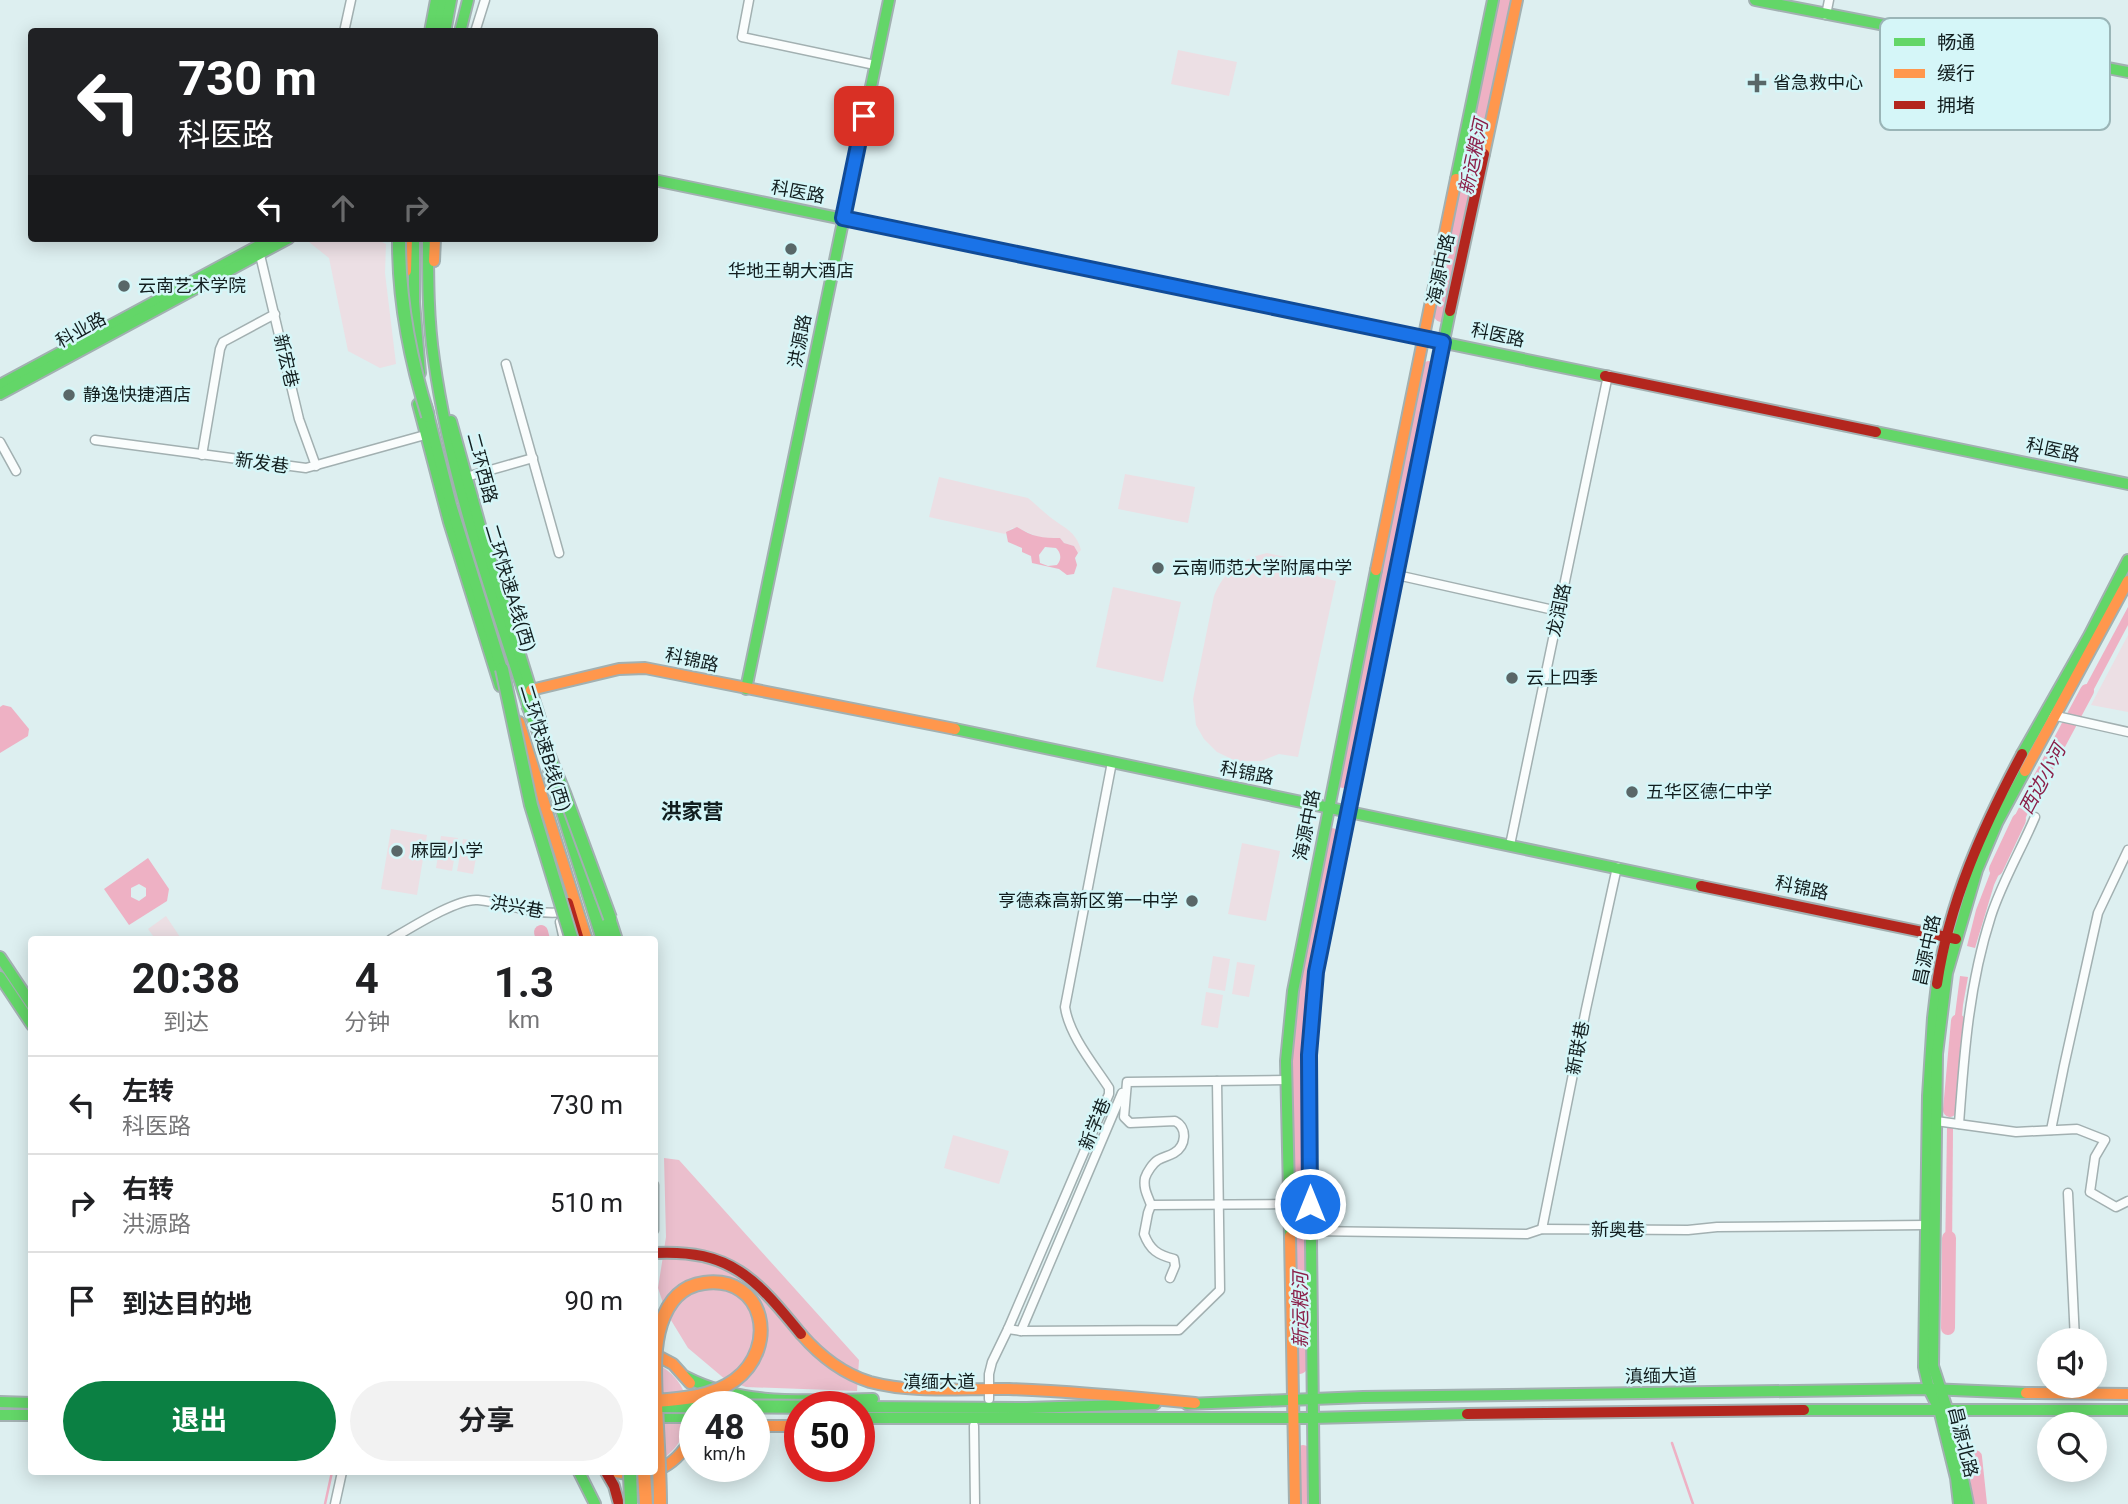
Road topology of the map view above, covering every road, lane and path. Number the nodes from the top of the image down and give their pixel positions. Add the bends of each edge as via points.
1 (351, 0) edge
2 (429, 0) edge
3 (436, 0) edge
4 (444, 0) edge
5 (451, 0) edge
6 (469, 0) edge
7 (485, 0) edge
8 (749, 0) edge
9 (889, 0) edge
10 (1493, 0) edge
11 (1517, 0) edge
12 (1755, 0) edge
13 (1829, 0) edge
14 (1826, 15) junction
15 (1880, 25) edge
16 (345, 28) edge
17 (424, 28) edge
18 (431, 28) edge
19 (439, 28) edge
20 (446, 28) edge
21 (461, 28) edge
22 (467, 28) edge
23 (476, 28) edge
24 (875, 65) junction
25 (2110, 69) edge
26 (2128, 72) edge
27 (658, 181) edge
28 (843, 218) junction
29 (266, 242) edge
30 (282, 242) edge
31 (406, 242) edge
32 (406, 242) edge
33 (428, 242) edge
34 (435, 242) edge
35 (260, 255) junction
36 (275, 314) junction
37 (1424, 337) junction
38 (1443, 342) junction
39 (506, 364) dead end
40 (1608, 375) junction
41 (0, 385) edge
42 (0, 394) edge
43 (425, 435) junction
44 (95, 440) dead end
45 (0, 442) edge
46 (202, 455) junction
47 (533, 458) junction
48 (316, 466) junction
49 (16, 471) dead end
50 (466, 477) junction
51 (2128, 484) edge
52 (559, 553) dead end
53 (2128, 560) edge
54 (1397, 575) junction
55 (2128, 581) edge
56 (1558, 611) junction
57 (502, 669) junction
58 (746, 689) junction
59 (531, 690) junction
60 (528, 705) junction
61 (2051, 715) junction
62 (2128, 732) edge
63 (1112, 762) junction
64 (1328, 807) junction
65 (1349, 811) junction
66 (2035, 817) dead end
67 (1510, 845) junction
68 (2128, 850) edge
69 (1617, 867) junction
70 (564, 911) junction
71 (603, 920) junction
72 (397, 936) edge
73 (564, 936) edge
74 (571, 936) edge
75 (577, 936) edge
76 (586, 936) edge
77 (601, 936) edge
78 (608, 936) edge
79 (613, 936) edge
80 (615, 936) edge
81 (1951, 937) junction
82 (0, 957) edge
83 (0, 977) edge
84 (28, 999) edge
85 (28, 1019) edge
86 (1287, 1080) junction
87 (1217, 1081) junction
88 (1124, 1092) junction
89 (1109, 1094) junction
90 (1936, 1121) junction
91 (1959, 1124) junction
92 (2052, 1130) junction
93 (2068, 1194) dead end
94 (2128, 1201) edge
95 (1290, 1204) junction
96 (1152, 1205) junction
97 (1219, 1205) junction
98 (1926, 1225) junction
99 (1542, 1229) junction
100 (1310, 1231) junction
101 (658, 1253) edge
102 (1170, 1278) dead end
103 (2074, 1328) edge
104 (1008, 1329) junction
105 (1021, 1331) junction
106 (658, 1335) edge
107 (660, 1356) edge
108 (686, 1377) junction
109 (1934, 1389) junction
110 (2037, 1390) edge
111 (693, 1391) edge
112 (714, 1391) edge
113 (2107, 1392) edge
114 (989, 1394) junction
115 (2128, 1394) edge
116 (770, 1398) edge
117 (1295, 1401) junction
118 (1312, 1401) junction
119 (0, 1402) edge
120 (28, 1403) edge
121 (658, 1403) edge
122 (1195, 1403) junction
123 (658, 1404) edge
124 (784, 1406) edge
125 (875, 1408) edge
126 (1943, 1409) junction
127 (2128, 1410) edge
128 (1027, 1413) junction
129 (0, 1415) edge
130 (28, 1415) edge
131 (658, 1417) edge
132 (679, 1417) edge
133 (875, 1418) edge
134 (1196, 1418) junction
135 (1295, 1418) junction
136 (1313, 1418) junction
137 (875, 1426) edge
138 (974, 1426) junction
139 (679, 1457) edge
140 (658, 1462) edge
141 (669, 1465) junction
142 (658, 1469) edge
143 (341, 1475) edge
144 (581, 1475) edge
145 (607, 1475) edge
146 (630, 1475) edge
147 (644, 1475) edge
148 (335, 1504) edge
149 (596, 1504) edge
150 (619, 1504) edge
151 (631, 1504) edge
152 (646, 1504) edge
153 (659, 1504) edge
154 (975, 1504) edge
155 (1295, 1504) edge
156 (1314, 1504) edge
157 (1959, 1504) edge
158 (1968, 1504) edge

1 - 16 street
2 - 17 street
3 - 18 main road
4 - 19 main road
5 - 20 main road
6 - 21 main road
6 - 22 main road
7 - 23 street
8 - 24 street via 742,37
9 - 24 main road, 洪源路
10 - 37 main road, 海源中路
11 - 38 main road, 海源中路
12 - 14 main road
13 - 14 street
14 - 15 main road
24 - 28 main road, 洪源路
25 - 26 main road
27 - 28 main road, 科医路
28 - 37 main road, 科医路
28 - 58 main road, 洪源路
29 - 41 main road, 科业路
30 - 35 main road, 科业路
31 - 57 main road, 二环快速B线(西), bridge via 400,286 417,380
32 - 43 main road via 408,331
33 - 60 main road, 二环快速A线(西) via 429,329 442,413
34 - 50 main road, 二环西路 via 441,370
35 - 36 street, 新宏巷
35 - 42 main road, 科业路
36 - 46 street via 223,342
36 - 48 street, 新宏巷 via 299,419
37 - 38 main road, 科医路
37 - 64 main road, 海源中路
38 - 40 main road, 科医路
38 - 54 main road, 海源中路
39 - 47 street
40 - 51 main road, 科医路
40 - 56 street, 龙润路
43 - 48 street, 新发巷
43 - 70 main road via 549,842
44 - 46 street, 新发巷
45 - 49 street
46 - 48 street, 新发巷
47 - 50 street
47 - 52 street
50 - 59 main road, 二环西路
53 - 61 main road, 昌源中路
54 - 56 street
54 - 65 main road, 海源中路
55 - 61 main road, 昌源中路
56 - 67 street, 龙润路
57 - 74 main road, bridge via 531,805
57 - 76 main road, 二环快速B线(西), bridge
58 - 59 main road, 科锦路 via 630,667
58 - 63 main road, 科锦路
59 - 71 main road, 二环西路
60 - 77 main road, 二环快速A线(西), bridge
60 - 80 main road, bridge
61 - 62 street
61 - 81 main road, 昌源中路 via 1997,823
63 - 64 main road, 科锦路
63 - 89 street, 新学巷 via 1065,1007 1072,1030
64 - 65 main road, 科锦路
64 - 86 main road, 海源中路 via 1293,990
65 - 67 main road, 科锦路
65 - 100 main road, 海源中路 via 1311,1017
66 - 91 street via 1992,914 1976,968 1964,1045
67 - 69 main road, 科锦路
68 - 92 street via 2098,913
69 - 81 main road, 科锦路
69 - 99 street, 新联巷
70 - 72 street, 洪兴巷 via 538,913 465,901
70 - 73 street
70 - 75 main road
71 - 78 main road, 二环西路
71 - 79 street
81 - 90 main road, 昌源中路 via 1937,1054
81 - 98 main road, 昌源中路 via 1938,971 1929,1053
82 - 84 main road
83 - 85 main road
86 - 87 street
86 - 95 main road, 海源中路
87 - 88 street via 1127,1082
87 - 97 street
88 - 89 street
88 - 96 street via 1124,1117 1130,1123 1175,1121 1184,1133 1177,1152 1157,1160 1149,1170 1144,1186
88 - 105 street
89 - 104 street, 新学巷
90 - 91 street
90 - 109 main road, 昌源中路
91 - 92 street via 2016,1132
92 - 94 street via 2077,1129 2105,1140 2095,1157 2090,1192 2116,1206
93 - 103 street
95 - 97 street
95 - 117 main road, 海源中路
96 - 97 street
96 - 102 street via 1144,1234 1154,1252 1174,1259
97 - 105 street via 1220,1290 1179,1330
98 - 99 street, 新奥巷
98 - 109 main road, 昌源中路 via 1924,1367
99 - 100 street, 新奥巷 via 1527,1234
100 - 118 main road, 海源中路
101 - 114 main road via 701,1255 744,1272 769,1294 813,1348 845,1372 881,1384
104 - 105 street
104 - 114 street, 新学巷 via 992,1362
106 - 121 main road, bridge via 674,1297 701,1282 719,1281 742,1290 762,1322 762,1345 752,1364 733,1382 710,1393
107 - 108 main road
108 - 111 main road
108 - 112 main road, 滇缅大道
109 - 110 main road, 滇缅大道
109 - 118 main road, 滇缅大道
109 - 126 main road, 昌源北路
113 - 115 main road, 滇缅大道
114 - 116 main road, 滇缅大道
114 - 122 main road via 1063,1392
117 - 118 main road, 滇缅大道
117 - 122 main road, 滇缅大道
117 - 135 main road, 海源中路
118 - 136 main road, 海源中路
119 - 120 main road
122 - 128 main road, 滇缅大道
123 - 124 main road, bridge
125 - 128 main road
126 - 127 main road, 滇缅大道
126 - 136 main road, 滇缅大道
126 - 157 main road, 昌源北路
126 - 158 main road, 昌源北路 via 1965,1476
128 - 133 main road
128 - 134 main road, 滇缅大道
129 - 130 main road
131 - 132 main road
134 - 135 main road, 滇缅大道
134 - 138 main road, 滇缅大道
135 - 136 main road, 滇缅大道
135 - 155 main road, 海源中路
136 - 156 main road, 海源中路
137 - 138 main road, 滇缅大道
138 - 154 street
139 - 141 main road
140 - 153 main road, bridge
141 - 142 main road
141 - 153 main road
143 - 148 street
144 - 149 main road
145 - 150 main road
146 - 151 main road, bridge
147 - 152 main road, bridge

